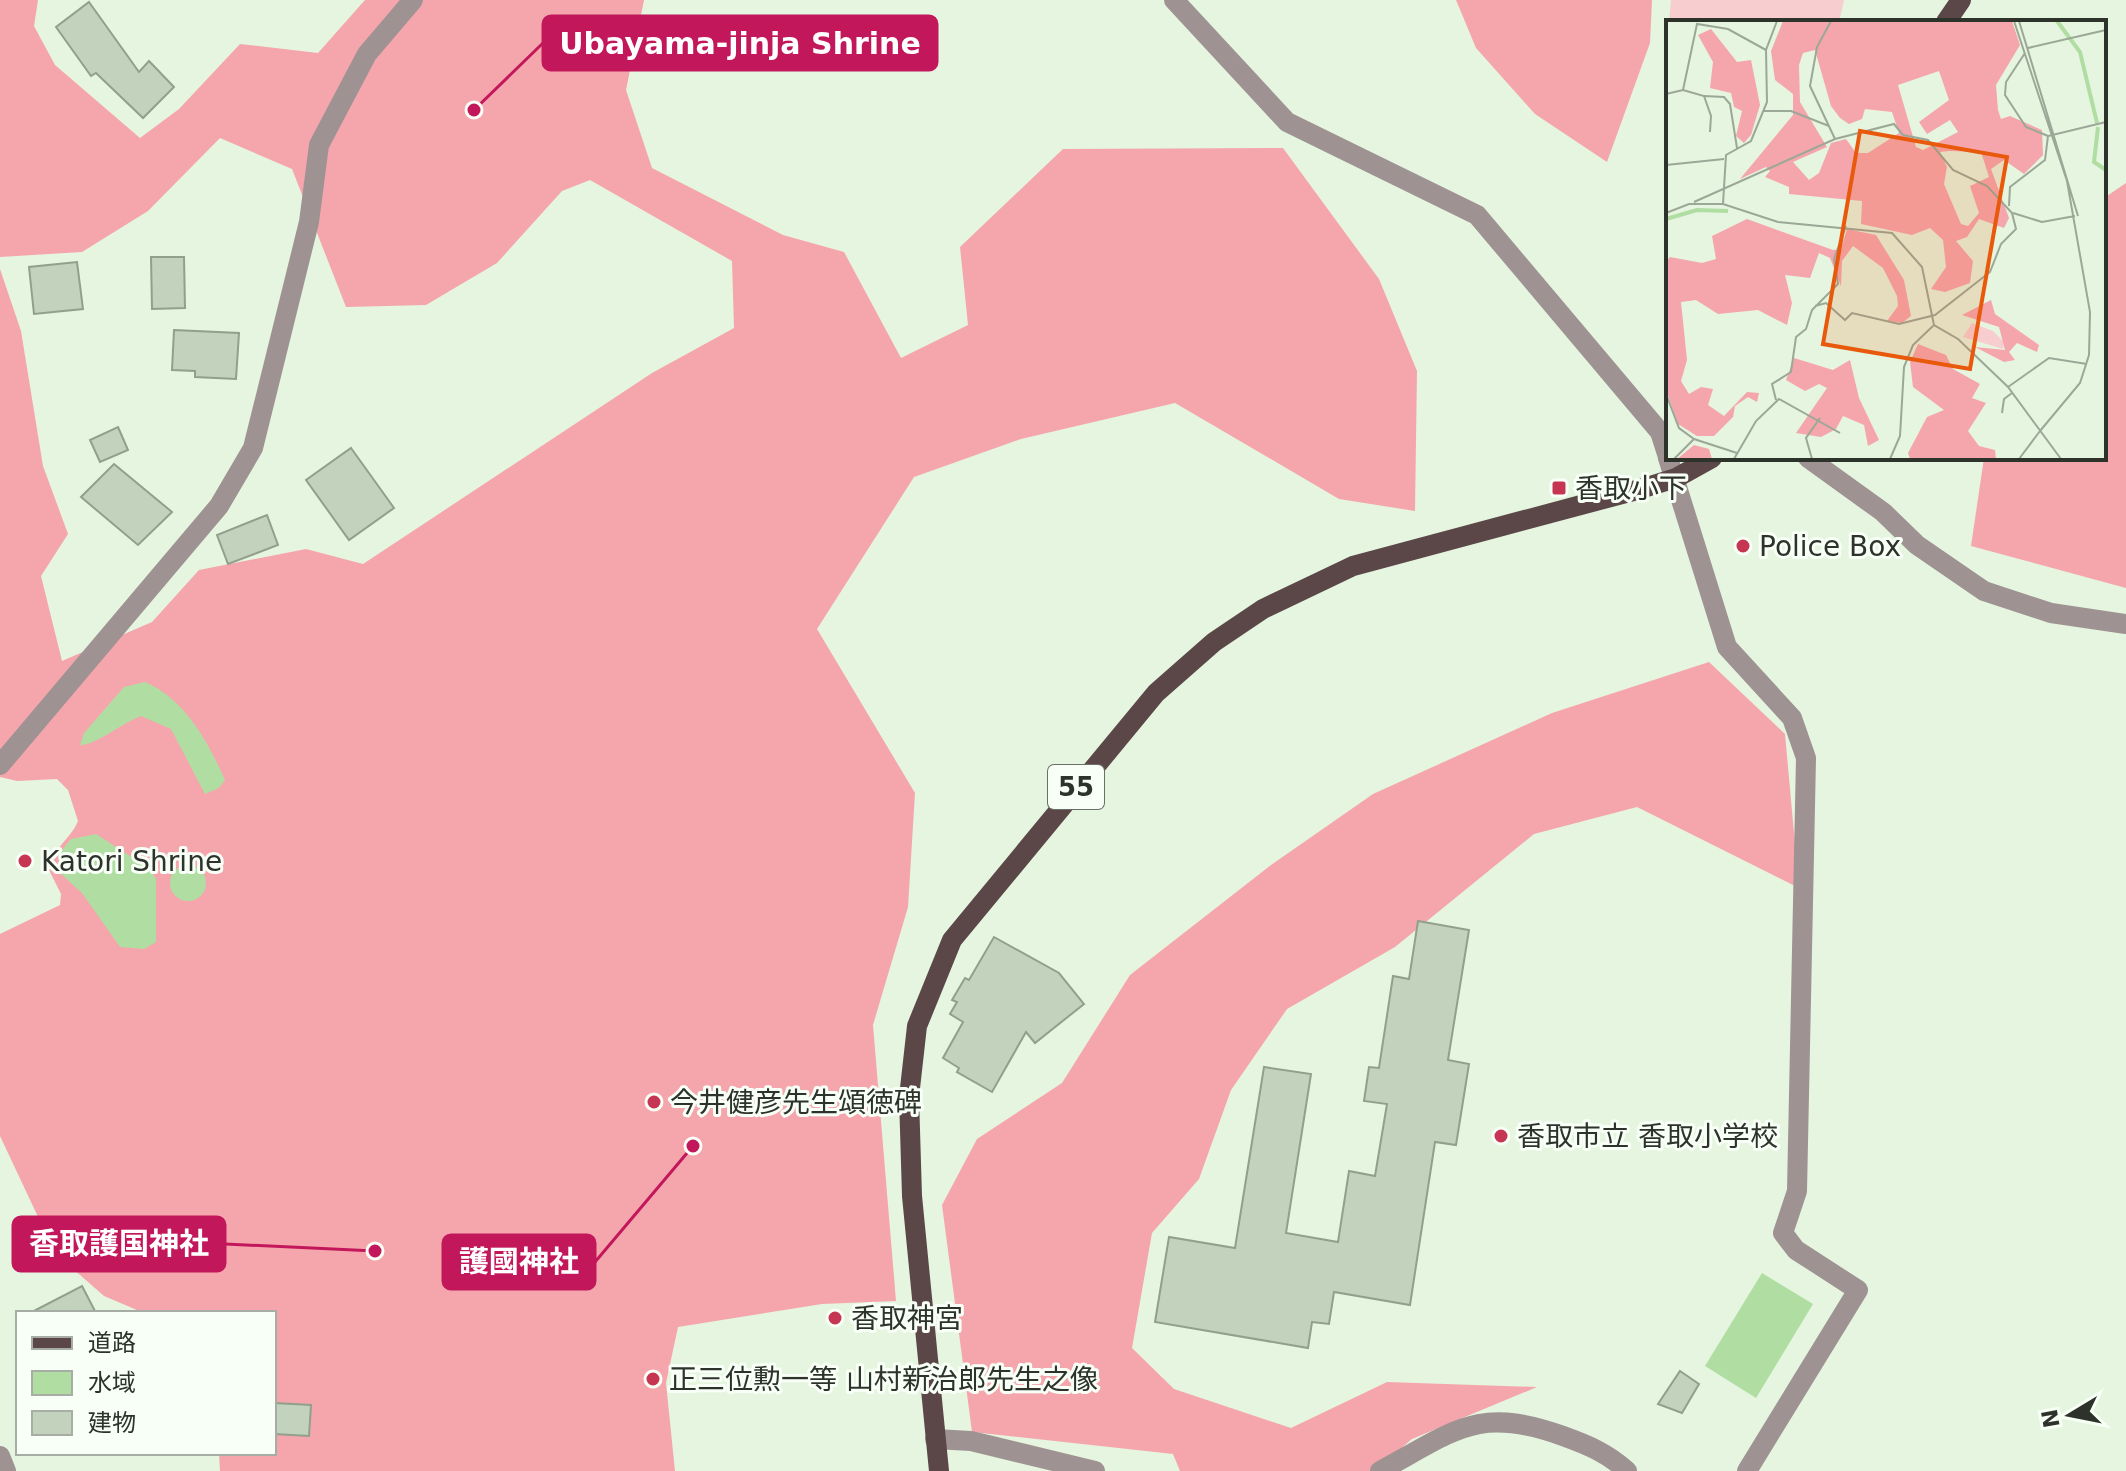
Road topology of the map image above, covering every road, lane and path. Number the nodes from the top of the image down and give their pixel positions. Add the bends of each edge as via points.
1 (413, 0) edge
2 (1174, 0) edge
3 (1961, 0) edge
4 (1947, 20) edge
5 (1666, 451) edge
6 (1669, 460) edge
7 (1708, 460) edge
8 (1811, 460) edge
9 (1676, 478) junction
10 (2126, 624) edge
11 (0, 765) edge
12 (935, 1439) junction
13 (0, 1456) edge
14 (6, 1471) edge
15 (939, 1471) edge
16 (1095, 1471) edge
17 (1380, 1471) edge
18 (1627, 1471) edge
19 (1747, 1471) edge

1 - 11 street via 367,54 319,145 309,222 253,448 219,506
2 - 5 street via 1287,122 1477,215 1660,432
3 - 4 main road
6 - 9 street
7 - 9 main road, 55
8 - 10 street via 1984,591 2051,613
9 - 12 main road, 55 via 1353,566 1263,609 1214,642 1156,693 952,940 917,1026 909,1097 912,1196
9 - 19 street via 1727,647 1792,718 1806,758 1797,1191 1783,1233 1796,1250 1858,1290
12 - 15 main road, 55
12 - 16 street via 971,1441
13 - 14 street
17 - 18 street via 1473,1423 1519,1421 1596,1448

